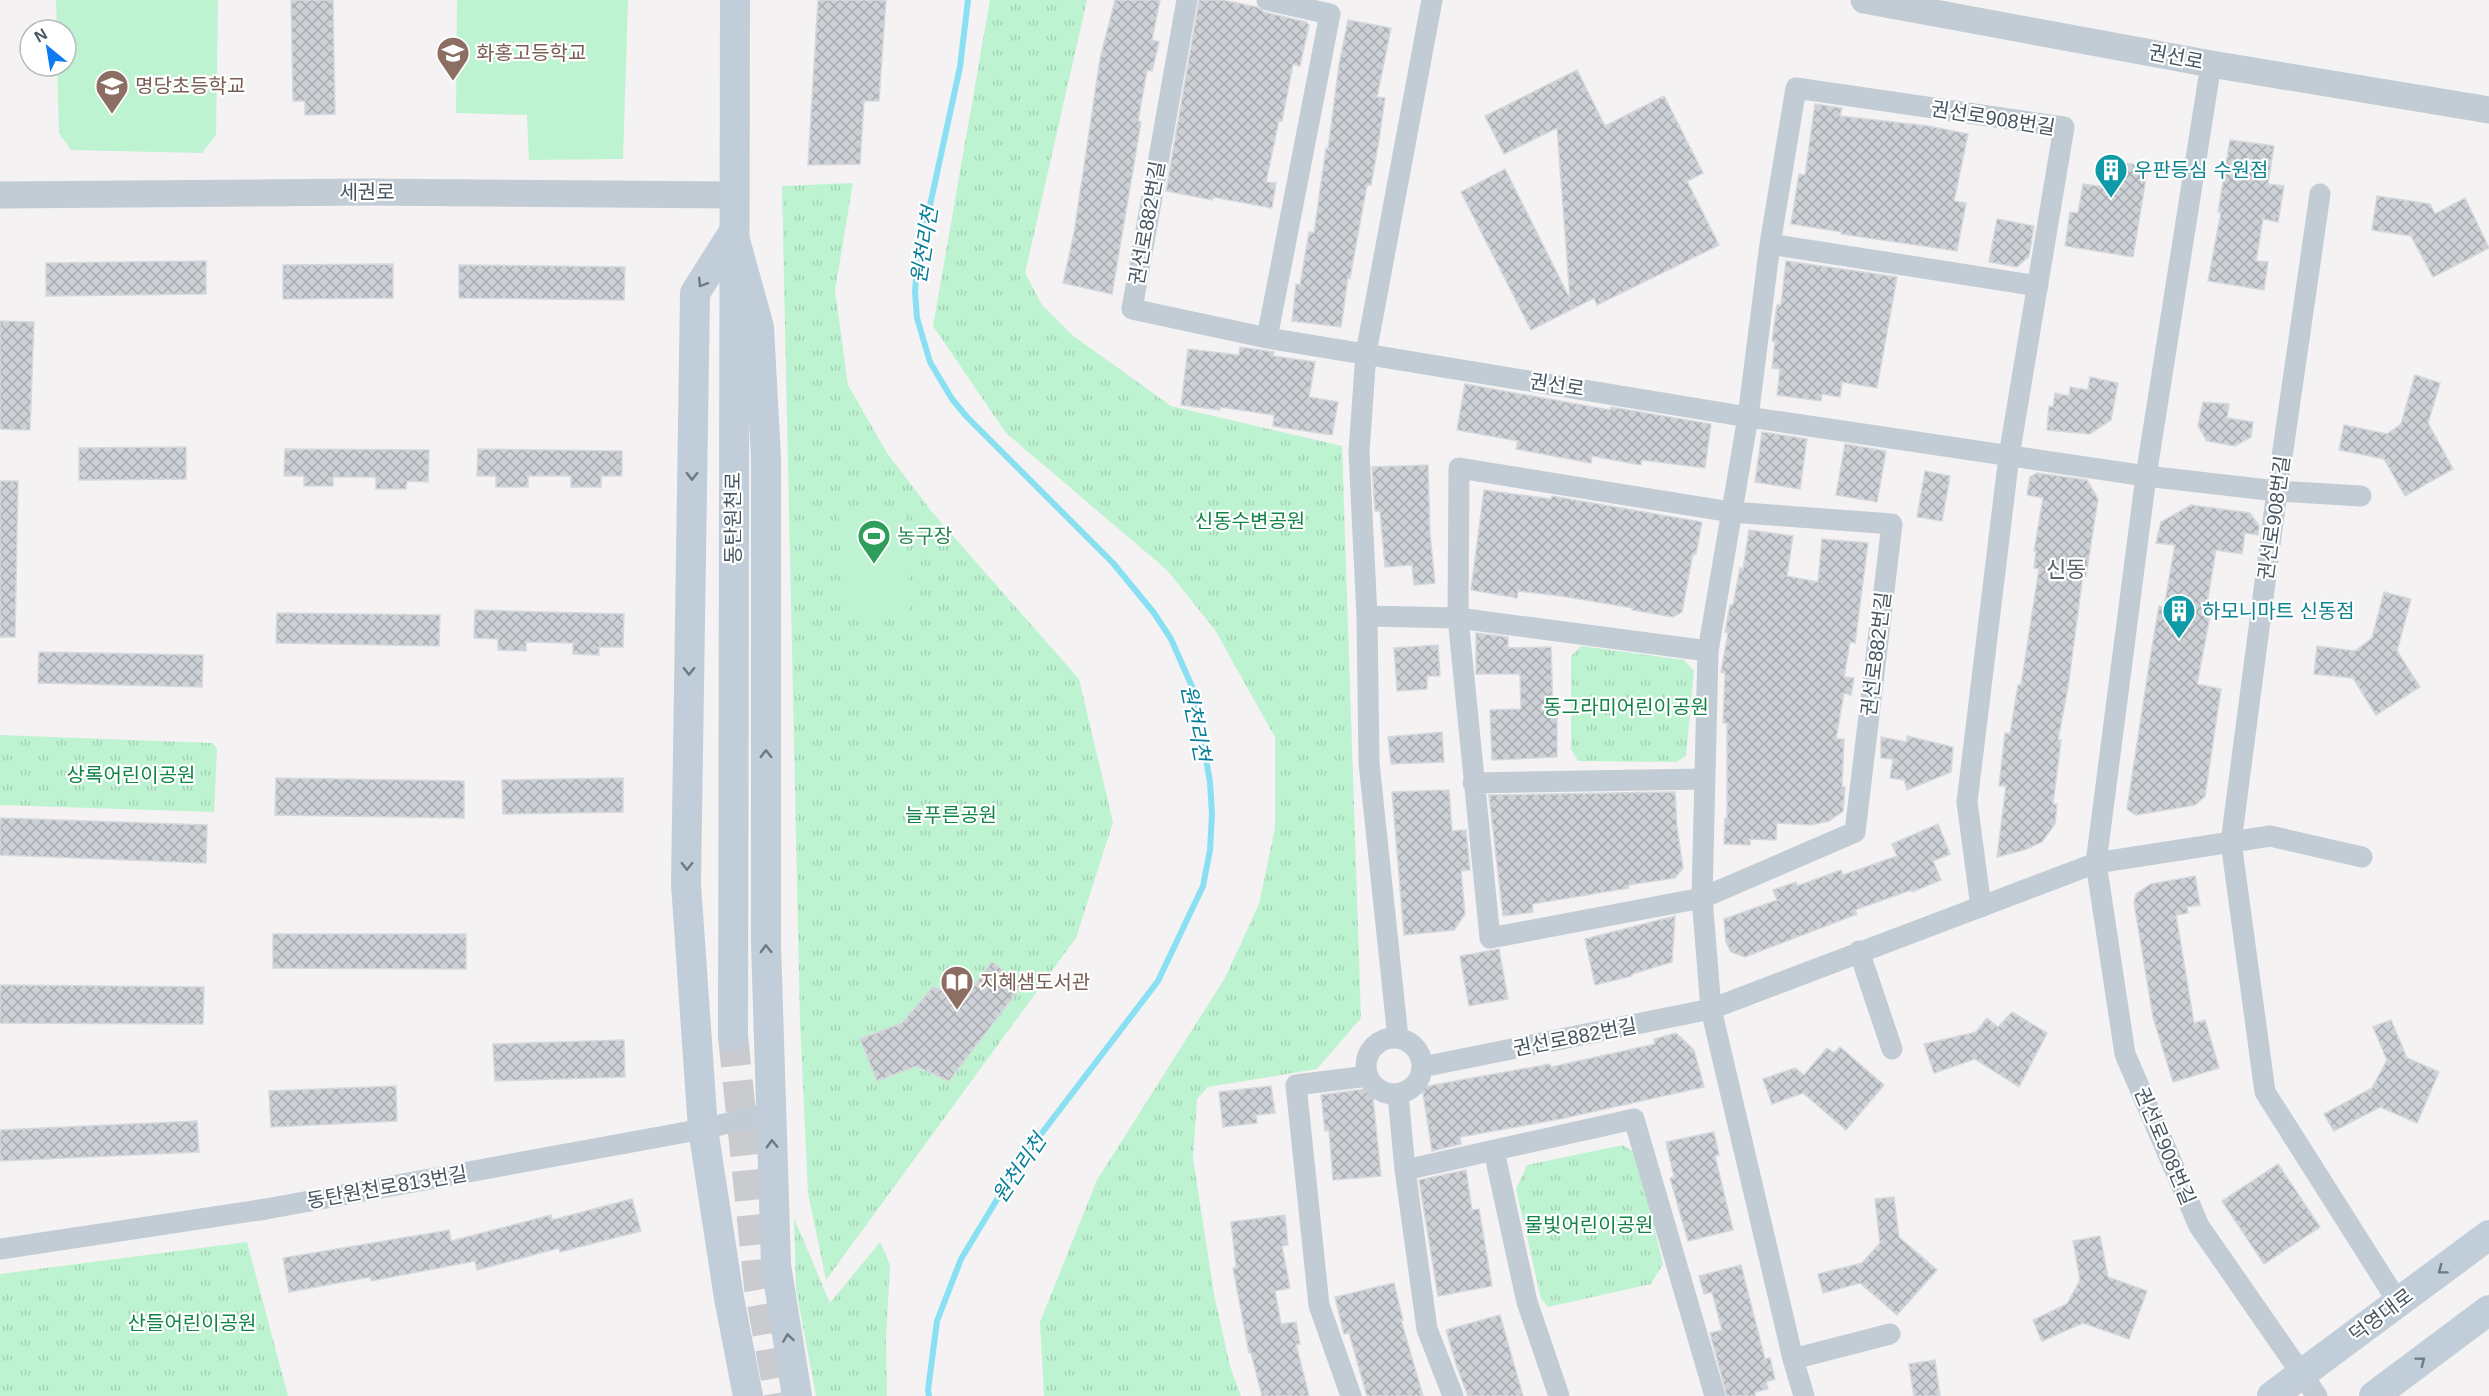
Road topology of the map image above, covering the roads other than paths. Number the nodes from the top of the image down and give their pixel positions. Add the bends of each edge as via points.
1 (735, 0) edge
2 (1188, 0) edge
3 (1267, 0) edge
4 (1432, 0) edge
5 (1864, 0) edge
6 (2211, 64) junction
7 (2489, 110) edge
8 (0, 195) edge
9 (733, 195) junction
10 (2320, 195) dead end
11 (733, 233) junction
12 (1770, 244) junction
13 (2038, 286) junction
14 (1267, 338) junction
15 (1366, 353) junction
16 (1748, 417) junction
17 (2009, 456) junction
18 (2146, 476) junction
19 (2277, 491) junction
20 (2361, 496) dead end
21 (1731, 512) junction
22 (1367, 616) junction
23 (1458, 618) junction
24 (1708, 651) junction
25 (1704, 779) junction
26 (1473, 783) junction
27 (2231, 842) junction
28 (2362, 857) dead end
29 (2096, 863) junction
30 (1702, 898) junction
31 (1981, 907) junction
32 (1859, 951) junction
33 (1711, 1010) junction
34 (733, 1036) tunnel mouth
35 (1398, 1038) junction
36 (1892, 1049) dead end
37 (1422, 1067) junction
38 (1368, 1076) junction
39 (1398, 1094) junction
40 (771, 1113) junction
41 (703, 1129) junction
42 (1494, 1151) junction
43 (1405, 1170) junction
44 (2489, 1235) edge
45 (0, 1249) edge
46 (2398, 1302) junction
47 (2489, 1310) edge
48 (1890, 1334) dead end
49 (1793, 1359) junction
50 (2309, 1385) edge
51 (748, 1396) edge
52 (796, 1396) edge
53 (1351, 1396) edge
54 (1453, 1396) edge
55 (1559, 1396) edge
56 (1715, 1396) edge
57 (1804, 1396) edge
58 (2272, 1396) edge
59 (2374, 1396) edge

1 - 9 main road, 동탄원천로
2 - 14 street, 권선로882번길 via 1132,309
3 - 14 street via 1330,14
4 - 15 street
5 - 6 street, 권선로
6 - 7 street, 권선로
6 - 18 street, 권선로908번길
8 - 9 street, 세권로
9 - 11 main road, 동탄원천로
10 - 19 street, 권선로908번길
11 - 34 main road, 동탄원천로
40 -> 11 main road via 766,943 766,458 759,327
11 -> 41 main road via 695,293 686,884
12 - 13 street
12 - 13 street, 권선로908번길 via 1796,88 2064,127
12 - 16 street, 권선로908번길
13 - 17 street
14 - 15 street, 권선로882번길
15 - 16 street, 권선로
15 - 22 street via 1359,452
16 - 17 street
16 - 21 street, 권선로908번길
17 - 18 street
17 - 31 street via 1967,802
18 - 19 street
18 - 29 street, 권선로908번길
19 - 20 street
19 - 27 street, 권선로908번길
21 - 23 street, 권선로882번길 via 1459,468
21 - 24 street, 권선로908번길
21 - 30 street, 권선로882번길 via 1892,524 1855,832
22 - 23 street
22 - 35 street via 1369,763
23 - 24 street
23 - 26 street, 권선로882번길
24 - 25 street
25 - 26 street
25 - 30 street
26 - 30 street, 권선로882번길 via 1490,938
27 - 28 street via 2270,836
27 - 29 street
27 - 46 street, 권선로908번길 via 2265,1092
29 - 31 street, 권선로882번길
29 - 50 street, 권선로908번길 via 2126,1054 2199,1226
30 - 33 street
31 - 32 street, 권선로882번길
32 - 33 street, 권선로882번길
32 - 36 street
33 - 37 street, 권선로882번길
33 - 49 street
35 - 37 street via 1413,1045
35 - 38 street via 1372,1049 1366,1067
37 - 39 street via 1415,1085
38 - 39 street via 1380,1090
38 - 53 street via 1296,1085 1319,1305
39 - 43 street
40 - 41 street, 동탄원천로813번길
52 -> 40 main road via 776,1264
41 - 45 street, 동탄원천로813번길 via 266,1209
41 - 51 main road
42 - 43 street
42 - 55 street via 1527,1302
42 - 56 street via 1634,1119
43 - 54 street via 1427,1329
44 -> 46 main road, 덕영대로
46 - 50 main road, 덕영대로
59 -> 47 main road
48 - 49 street
49 - 57 street
50 - 58 main road, 덕영대로

